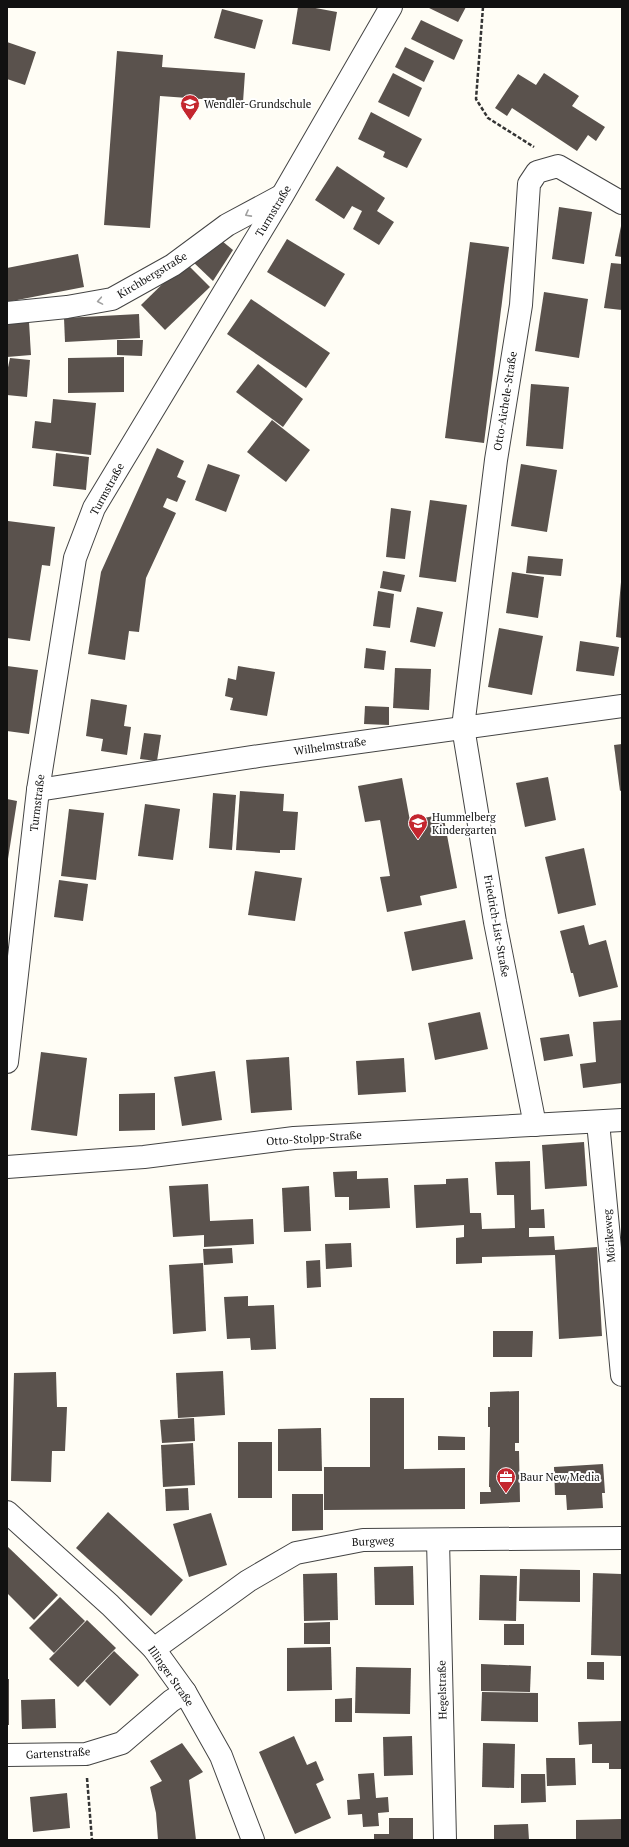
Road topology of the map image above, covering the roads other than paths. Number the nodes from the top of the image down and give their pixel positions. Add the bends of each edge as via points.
1 (391, 7) edge
2 (282, 196) junction
3 (622, 203) edge
4 (7, 313) edge
5 (622, 706) edge
6 (463, 727) junction
7 (38, 790) junction
8 (7, 1062) edge
9 (622, 1120) edge
10 (598, 1122) junction
11 (535, 1125) junction
12 (7, 1167) edge
13 (622, 1375) edge
14 (7, 1512) edge
15 (622, 1538) edge
16 (438, 1540) junction
17 (154, 1649) junction
18 (185, 1692) junction
19 (7, 1755) edge
20 (253, 1840) edge
21 (445, 1840) edge

1 - 2 street, Turmstraße
2 -> 4 street, Kirchbergstraße via 227,225 173,265 112,299 68,307
2 - 7 street, Turmstraße via 94,508 75,558
3 - 6 street, Otto-Aichele-Straße via 558,166 537,172 529,184 521,305 496,460
5 - 6 street, Wilhelmstraße
6 - 7 street, Wilhelmstraße
6 - 11 street, Friedrich-List-Straße via 495,922
7 - 8 street, Turmstraße
9 - 10 street, Otto-Stolpp-Straße
10 - 11 street, Otto-Stolpp-Straße
10 - 13 street, Mörikeweg
11 - 12 street, Otto-Stolpp-Straße via 294,1138 144,1157
14 - 17 street, Illinger Straße via 110,1605
15 - 16 street, Burgweg
16 - 17 street, Burgweg via 363,1540 296,1553 248,1580
16 - 21 street, Hegelstraße
17 - 18 street, Illinger Straße
18 - 19 street, Gartenstraße via 122,1743 86,1754
18 - 20 street, Illinger Straße via 220,1756

